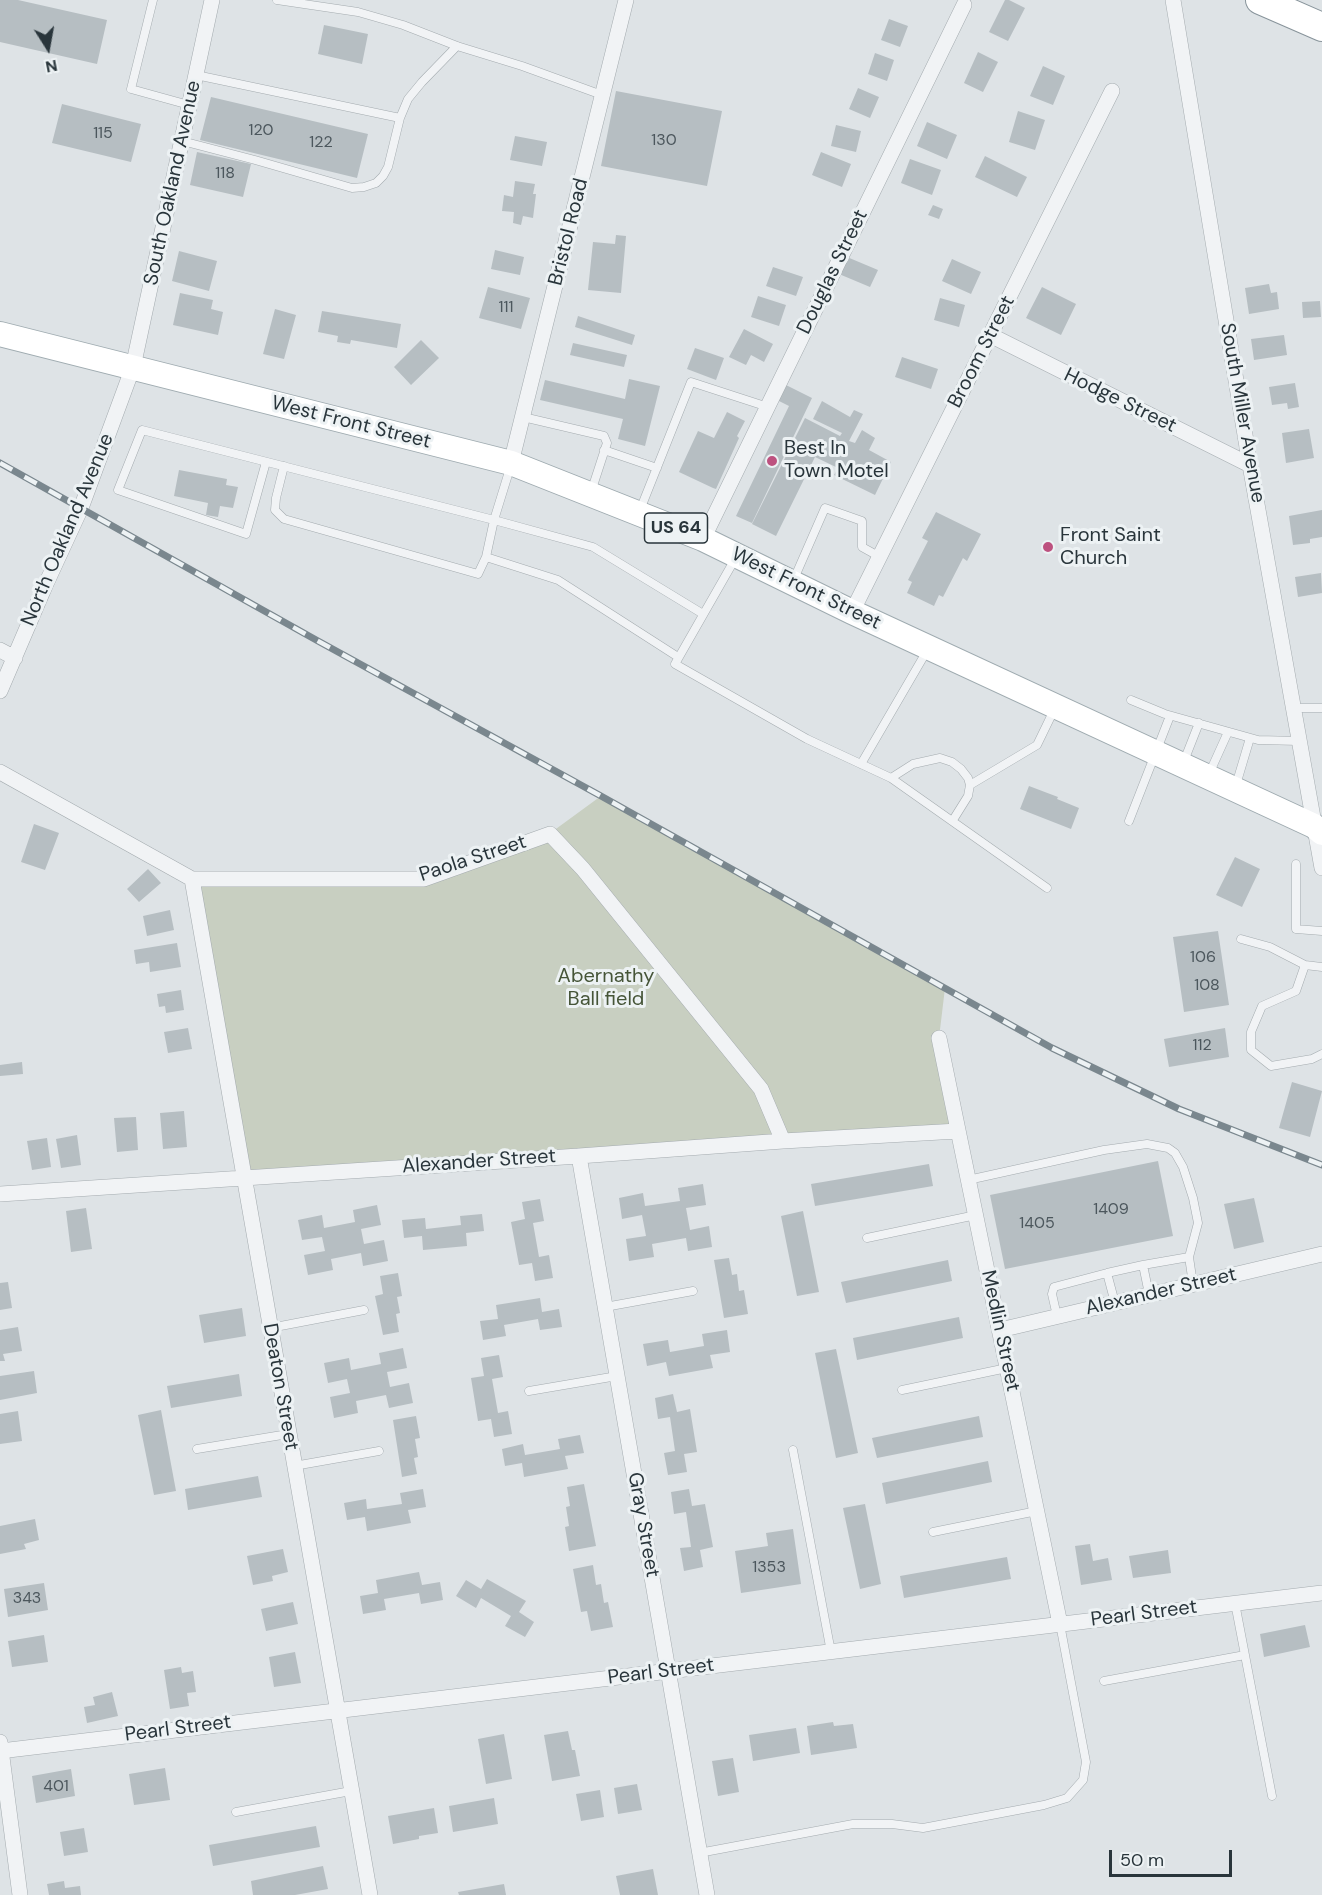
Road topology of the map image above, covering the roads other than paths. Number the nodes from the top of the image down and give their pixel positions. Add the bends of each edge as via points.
1 (153, 0) edge
2 (212, 0) edge
3 (277, 0) edge
4 (626, 0) edge
5 (1173, 0) edge
6 (1260, 0) edge
7 (964, 5) dead end
8 (1322, 27) edge
9 (457, 46) junction
10 (196, 75) junction
11 (1112, 91) dead end
12 (603, 95) junction
13 (189, 105) junction
14 (400, 118) junction
15 (182, 141) junction
16 (0, 334) edge
17 (990, 335) junction
18 (133, 367) junction
19 (768, 407) junction
20 (523, 417) junction
21 (604, 450) junction
22 (266, 462) junction
23 (511, 464) junction
24 (1250, 465) junction
25 (284, 466) junction
26 (657, 468) junction
27 (590, 495) junction
28 (638, 513) junction
29 (494, 520) junction
30 (703, 539) junction
31 (737, 556) junction
32 (880, 556) junction
33 (486, 557) junction
34 (792, 583) junction
35 (852, 612) junction
36 (703, 614) junction
37 (929, 648) junction
38 (0, 650) edge
39 (678, 657) junction
40 (15, 658) junction
41 (0, 691) edge
42 (1131, 700) dead end
43 (1056, 706) junction
44 (1293, 708) junction
45 (1322, 708) edge
46 (1170, 716) junction
47 (1199, 723) junction
48 (1228, 732) junction
49 (1250, 738) junction
50 (1299, 741) junction
51 (1155, 752) junction
52 (861, 764) junction
53 (1182, 765) junction
54 (0, 772) edge
55 (1208, 776) junction
56 (891, 778) junction
57 (970, 785) junction
58 (1235, 789) junction
59 (952, 820) junction
60 (1129, 821) dead end
61 (1319, 828) edge
62 (1296, 864) dead end
63 (1322, 867) edge
64 (192, 879) junction
65 (1047, 888) dead end
66 (1322, 931) edge
67 (1241, 939) dead end
68 (1305, 965) junction
69 (1322, 967) edge
70 (939, 1038) dead end
71 (1322, 1054) edge
72 (958, 1131) junction
73 (783, 1141) junction
74 (579, 1156) junction
75 (243, 1178) junction
76 (968, 1180) junction
77 (0, 1194) edge
78 (976, 1215) junction
79 (867, 1238) dead end
80 (1322, 1254) edge
81 (1189, 1257) junction
82 (1143, 1265) junction
83 (1107, 1273) junction
84 (1193, 1284) junction
85 (693, 1291) dead end
86 (1149, 1294) junction
87 (1115, 1303) junction
88 (605, 1306) junction
89 (364, 1310) dead end
90 (1057, 1316) junction
91 (270, 1328) junction
92 (1000, 1330) junction
93 (1007, 1368) junction
94 (617, 1376) junction
95 (902, 1390) dead end
96 (529, 1391) dead end
97 (288, 1434) junction
98 (196, 1449) dead end
99 (793, 1450) dead end
100 (379, 1451) dead end
101 (294, 1466) junction
102 (1037, 1511) junction
103 (933, 1533) dead end
104 (1322, 1593) edge
105 (1235, 1603) junction
106 (1060, 1624) junction
107 (831, 1652) junction
108 (1245, 1655) junction
109 (668, 1671) junction
110 (1104, 1681) dead end
111 (337, 1710) junction
112 (0, 1748) edge
113 (351, 1791) junction
114 (1272, 1796) dead end
115 (236, 1812) dead end
116 (699, 1853) junction
117 (20, 1895) edge
118 (370, 1895) edge
119 (707, 1895) edge

1 - 13 lane via 131,89
2 - 10 street, South Oakland Avenue
3 - 9 lane via 358,12
4 - 12 street, Bristol Road
5 - 24 street, South Miller Avenue
6 - 8 highway
7 - 19 street, Douglas Street
9 - 12 lane
9 - 14 lane via 408,99
10 - 13 street, South Oakland Avenue
10 - 14 lane
11 - 17 street, Broom Street
12 - 20 street, Bristol Road
13 - 15 street, South Oakland Avenue
14 - 15 lane via 388,167 376,183 364,187 352,188
15 - 18 street, South Oakland Avenue
16 - 18 main road, West Front Street / US 64
17 - 24 street, Hodge Street
17 - 32 street, Broom Street
18 - 23 main road, West Front Street / US 64
18 - 40 street, North Oakland Avenue via 81,508
19 - 26 lane via 692,382
19 - 30 street, Douglas Street
20 - 21 lane via 604,436
20 - 23 street, Bristol Road
21 - 26 lane
21 - 27 lane
22 - 22 lane via 142,430 118,490 246,534
22 - 25 lane
23 - 27 main road, West Front Street / US 64
23 - 29 lane
24 - 44 street, South Miller Avenue
25 - 29 lane
25 - 33 lane via 275,510 284,519 478,574
26 - 28 lane
27 - 28 main road, West Front Street / US 64
28 - 30 main road, West Front Street / US 64
29 - 33 lane
29 - 36 lane via 593,547
30 - 31 main road, West Front Street / US 64
31 - 34 main road, West Front Street / US 64
31 - 36 lane
32 - 34 lane via 862,547 862,520 825,508
32 - 35 street, Broom Street
33 - 39 lane via 558,580
34 - 35 main road, West Front Street / US 64
35 - 37 main road, West Front Street / US 64
36 - 39 lane
37 - 43 main road, West Front Street / US 64
37 - 52 lane
38 - 40 street
39 - 52 lane via 675,664 807,739
40 - 41 street, North Oakland Avenue
42 - 46 lane
43 - 51 main road, West Front Street / US 64
43 - 57 lane via 1037,745
44 - 45 lane
44 - 50 street, South Miller Avenue
46 - 47 lane
46 - 51 lane
47 - 48 lane
47 - 53 lane
48 - 49 lane
48 - 55 lane
49 - 50 lane
49 - 58 lane
50 - 61 street, South Miller Avenue
51 - 53 main road, West Front Street / US 64
51 - 60 lane
52 - 56 lane
53 - 55 main road, West Front Street / US 64
54 - 64 street, Paola Street
55 - 58 main road, West Front Street / US 64
56 - 57 lane via 913,764 940,758 962,769
56 - 59 lane
57 - 59 lane via 968,796
58 - 61 main road, West Front Street / US 64
59 - 65 lane
61 - 63 street, South Miller Avenue
62 - 66 lane via 1296,929
64 - 73 street, Paola Street via 424,879 549,834 583,869 761,1089
64 - 75 street, Deaton Street
67 - 68 lane via 1270,947
68 - 69 lane
68 - 71 lane via 1296,991 1262,1006 1251,1032 1251,1050 1271,1066
70 - 72 street, Medlin Street
72 - 73 street, Alexander Street
72 - 76 street, Medlin Street
73 - 74 street, Alexander Street
74 - 75 street, Alexander Street
74 - 88 street, Gray Street
75 - 77 street, Alexander Street
75 - 91 street, Deaton Street
76 - 78 street, Medlin Street
76 - 81 lane via 1130,1146 1168,1148 1183,1167 1198,1223
78 - 79 lane
78 - 92 street, Medlin Street
80 - 84 street, Alexander Street
81 - 82 lane
81 - 84 lane
82 - 83 lane
82 - 86 lane
83 - 87 lane
83 - 90 lane via 1054,1287
84 - 86 street, Alexander Street
85 - 88 lane
86 - 87 street, Alexander Street
87 - 90 street, Alexander Street
88 - 94 street, Gray Street
89 - 91 lane
90 - 92 street, Alexander Street
91 - 97 street, Deaton Street
92 - 93 street, Medlin Street
93 - 95 lane
93 - 102 street, Medlin Street
94 - 96 lane
94 - 109 street, Gray Street
97 - 98 lane
97 - 101 street, Deaton Street
99 - 107 lane
100 - 101 lane
101 - 111 street, Deaton Street
102 - 103 lane
102 - 106 street, Medlin Street
104 - 105 street, Pearl Street
105 - 106 street, Pearl Street
105 - 108 lane
106 - 107 street, Pearl Street
106 - 116 lane via 1086,1762 1083,1780 1067,1798 923,1828 853,1824
107 - 109 street, Pearl Street
108 - 110 lane
108 - 114 lane
109 - 111 street, Pearl Street
109 - 116 street, Gray Street
111 - 112 street, Pearl Street
111 - 113 street, Deaton Street
112 - 117 street
113 - 115 lane
113 - 118 street, Deaton Street
116 - 119 street, Gray Street

